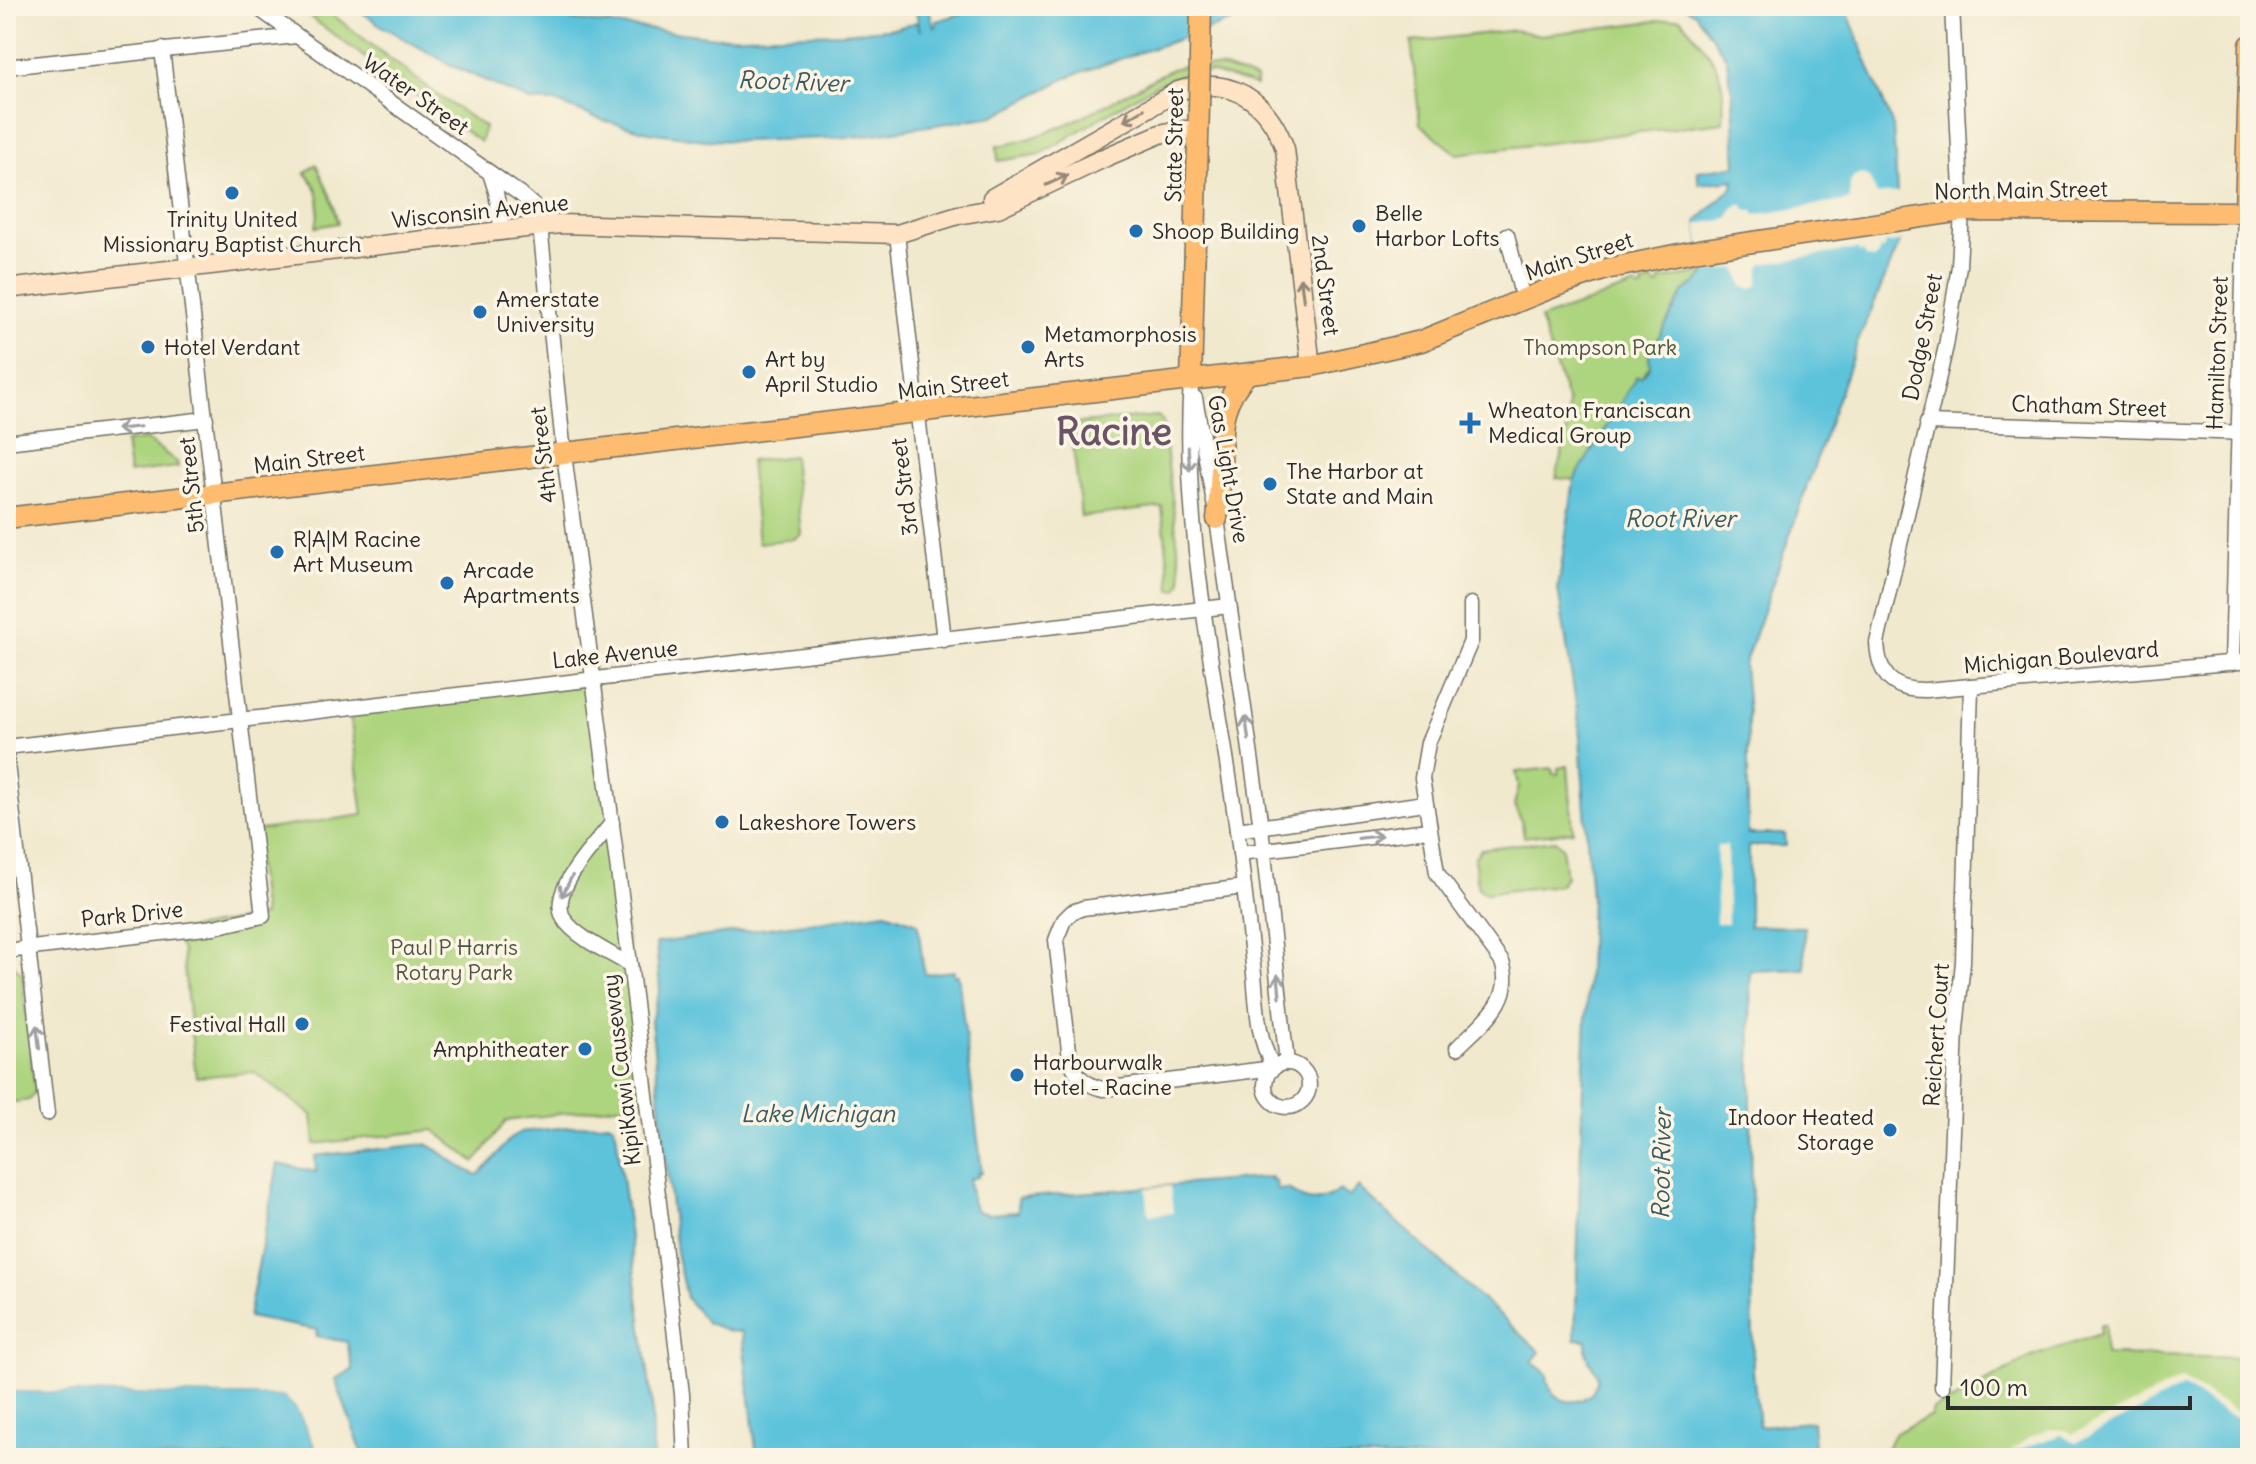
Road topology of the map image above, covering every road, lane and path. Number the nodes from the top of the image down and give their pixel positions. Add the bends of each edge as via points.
1 (255, 6) edge
2 (1201, 6) edge
3 (1952, 6) edge
4 (296, 36) junction
5 (2250, 45) edge
6 (162, 49) junction
7 (6, 67) edge
8 (1232, 90) joint
9 (1199, 130) junction
10 (490, 173) junction
11 (1962, 211) junction
12 (2248, 212) edge
13 (958, 215) junction
14 (540, 226) junction
15 (502, 232) junction
16 (897, 234) junction
17 (1507, 235) dead end
18 (1699, 250) joint
19 (187, 268) junction
20 (6, 289) edge
21 (1523, 299) junction
22 (1311, 366) junction
23 (1247, 374) junction
24 (1191, 381) junction
25 (917, 413) junction
26 (206, 419) junction
27 (1927, 423) junction
28 (2244, 433) edge
29 (6, 442) edge
30 (564, 454) junction
31 (214, 495) junction
32 (6, 518) edge
33 (1217, 519) junction
34 (1471, 604) dead end
35 (1229, 606) junction
36 (1205, 609) junction
37 (944, 640) junction
38 (2250, 661) edge
39 (2232, 663) junction
40 (1883, 670) joint
41 (594, 678) junction
42 (1971, 686) junction
43 (239, 721) junction
44 (6, 747) edge
45 (6, 755) edge
46 (1425, 803) junction
47 (612, 823) junction
48 (1261, 827) junction
49 (1237, 830) junction
50 (1428, 830) junction
51 (1264, 850) junction
52 (1240, 853) junction
53 (1244, 887) junction
54 (263, 916) joint
55 (28, 948) junction
56 (6, 951) edge
57 (630, 965) junction
58 (1457, 1048) dead end
59 (1280, 1066) junction
60 (47, 1114) dead end
61 (1942, 1387) dead end
62 (685, 1458) edge

1 - 4 street, Water Street
2 - 9 main road, State Street, bridge
3 - 11 street, Dodge Street
4 - 6 street
4 - 10 street, Water Street
5 - 12 main road, Hamilton Street
6 - 7 street
6 - 19 street, 5th Street
8 -> 13 street, Wisconsin Avenue via 1197,86 1170,95
22 -> 8 street, 2nd Street via 1285,149 1267,113
13 -> 9 street, Wisconsin Avenue via 998,208 1160,134
9 - 24 main road, State Street
10 - 14 street, Water Street via 534,206
10 - 15 street
11 - 12 main road, North Main Street
11 - 18 main road, North Main Street
11 - 27 street, Dodge Street via 1953,308
12 - 28 street, Hamilton Street
13 - 16 street, Wisconsin Avenue
14 - 15 street, Wisconsin Avenue
14 - 16 street, Wisconsin Avenue
14 - 30 street, 4th Street
15 - 19 street, Wisconsin Avenue
16 - 25 street, 3rd Street
17 - 21 street
18 - 21 main road, Main Street via 1606,269
19 - 20 street, Wisconsin Avenue
19 - 26 street, 5th Street
21 - 22 main road, Main Street via 1421,341
22 - 23 main road, Main Street
23 - 24 main road, Main Street
23 - 33 main road via 1233,392 1221,427
24 - 25 main road, Main Street
24 - 33 street, Gas Light Drive
24 -> 36 street, Gas Light Drive via 1188,451
25 - 30 main road, Main Street
25 - 37 street, 3rd Street
26 -> 29 street
26 - 31 street, 5th Street
27 - 28 street, Chatham Street
27 - 40 street, Dodge Street via 1877,643
28 - 39 street, Hamilton Street
30 - 31 main road, Main Street
30 - 41 street, 4th Street
31 - 32 main road, Main Street
31 - 43 street, 5th Street
33 - 35 street, Gas Light Drive
34 - 46 street via 1467,652 1423,761
35 - 36 street, Lake Avenue
48 -> 35 street, Gas Light Drive
36 - 37 street, Lake Avenue
36 - 49 street, Gas Light Drive
37 - 41 street, Lake Avenue
38 - 39 street, Michigan Boulevard
39 - 42 street, Michigan Boulevard
40 - 42 street, Michigan Boulevard via 1891,681 1913,691
41 - 43 street, Lake Avenue
41 - 47 street, KipiKawi Causeway
42 - 61 street, Reichert Court
43 - 44 street, Lake Avenue
43 - 54 street, 5th Street
45 - 55 street
46 - 48 street
46 - 50 street
47 - 57 street, KipiKawi Causeway
47 -> 57 street via 570,877 559,902 575,931
48 - 49 street
48 - 51 street, Gas Light Drive
49 - 52 street, Gas Light Drive
51 -> 50 street
50 - 58 street via 1437,873 1506,974 1501,1002
51 - 52 street
59 -> 51 street, Gas Light Drive
52 - 53 street, Gas Light Drive
53 - 59 street, Gas Light Drive via 1264,1047
53 - 59 street via 1072,912 1056,940 1070,1059 1081,1080 1103,1089
54 - 55 street, Park Drive via 214,927
55 - 56 street, Park Drive
60 -> 55 street
57 - 62 street, KipiKawi Causeway via 682,1394

